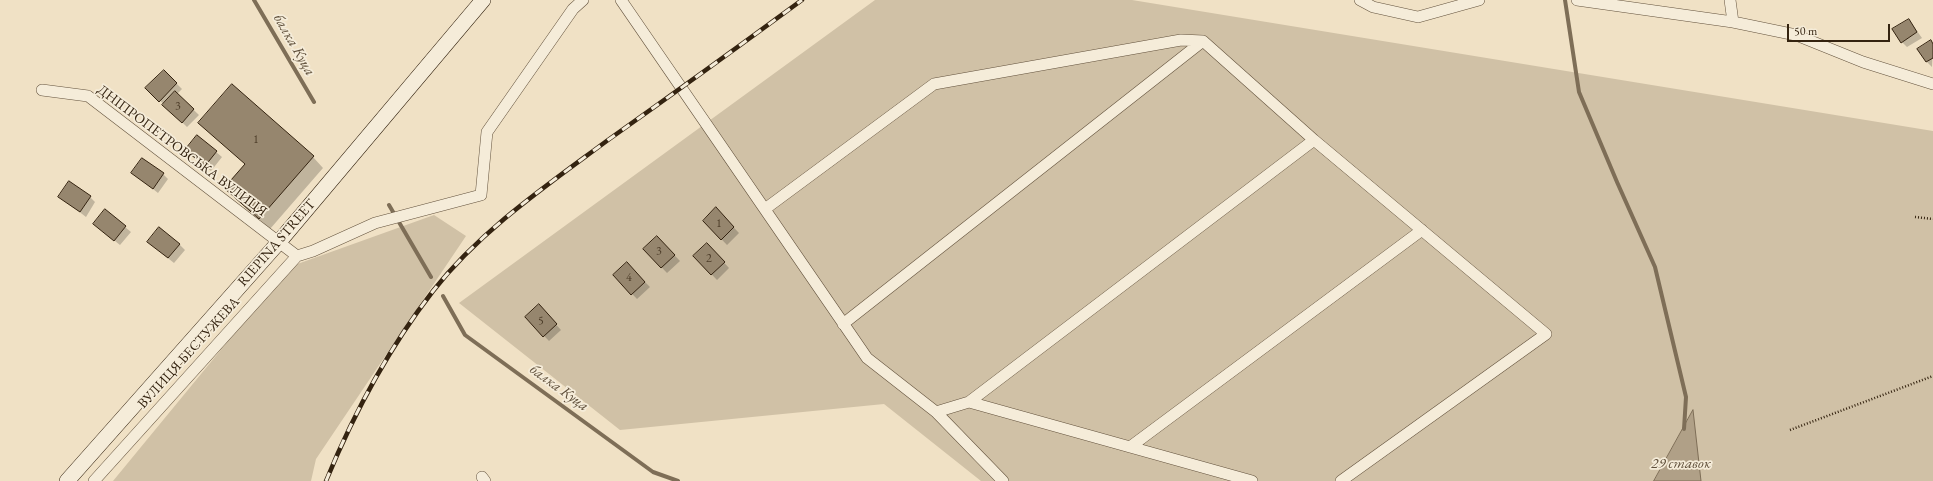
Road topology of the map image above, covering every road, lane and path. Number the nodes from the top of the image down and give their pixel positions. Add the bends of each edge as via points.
1 (483, 0) edge
2 (583, 0) edge
3 (621, 0) edge
4 (1360, 0) edge
5 (1479, 0) edge
6 (1577, 0) edge
7 (1730, 0) edge
8 (1733, 22) junction
9 (1203, 41) junction
10 (1933, 84) edge
11 (42, 90) dead end
12 (1314, 140) junction
13 (765, 210) junction
14 (1914, 217) dead end
15 (1933, 219) edge
16 (1422, 230) junction
17 (278, 242) junction
18 (297, 256) junction
19 (843, 324) junction
20 (1933, 376) edge
21 (969, 402) junction
22 (936, 412) junction
23 (1790, 430) dead end
24 (1130, 447) junction
25 (67, 481) edge
26 (94, 481) edge
27 (1003, 481) edge
28 (1252, 481) edge
29 (1341, 481) edge

1 - 17 street, RIEPINA STREET
2 - 18 street, ВУЛИЦЯ БЕСТУЖЕВА via 487,132 481,195 375,223
3 - 13 street
4 - 5 street via 1373,7 1418,17
6 - 8 street
7 - 8 street
8 - 10 street via 1796,35 1863,62
9 - 12 street
9 - 13 street via 1181,40 934,84
9 - 19 street
11 - 17 street, ДНІПРОПЕТРОВСЬКА ВУЛИЦЯ via 88,96
12 - 16 street
12 - 21 street
13 - 19 street
14 - 15 path
16 - 24 street
16 - 29 street via 1546,334
17 - 18 street, ДНІПРОПЕТРОВСЬКА ВУЛИЦЯ
17 - 25 street, RIEPINA STREET
18 - 26 street, ВУЛИЦЯ БЕСТУЖЕВА
19 - 22 street via 867,358
20 - 23 path
21 - 22 street
21 - 24 street
22 - 27 street
24 - 28 street

